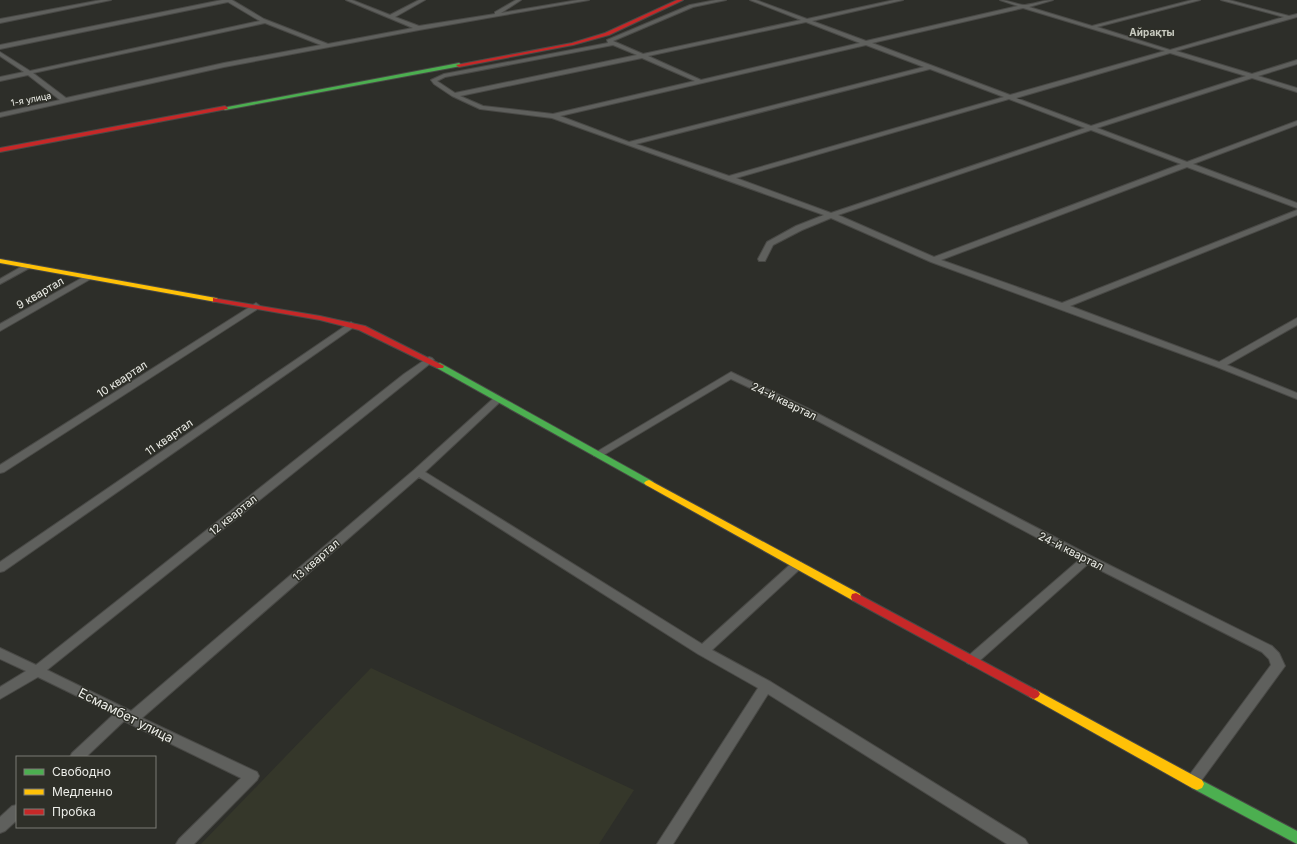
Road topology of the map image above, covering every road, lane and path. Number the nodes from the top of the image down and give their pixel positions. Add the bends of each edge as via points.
1 (109, 0) edge
2 (229, 0) edge
3 (348, 0) edge
4 (423, 0) edge
5 (519, 0) edge
6 (569, 0) edge
7 (587, 0) edge
8 (681, 0) edge
9 (724, 0) edge
10 (752, 0) edge
11 (900, 0) edge
12 (1002, 0) edge
13 (1051, 0) edge
14 (1198, 0) edge
15 (1223, 0) edge
16 (563, 4) junction
17 (1024, 6) junction
18 (1297, 15) edge
19 (492, 16) junction
20 (390, 17) junction
21 (1294, 18) edge
22 (0, 20) edge
23 (807, 20) junction
24 (266, 21) junction
25 (420, 28) junction
26 (1093, 28) junction
27 (596, 37) junction
28 (612, 42) junction
29 (865, 42) junction
30 (326, 45) junction
31 (0, 47) edge
32 (1169, 51) junction
33 (0, 54) edge
34 (642, 56) junction
35 (1297, 62) edge
36 (931, 67) junction
37 (29, 73) junction
38 (1252, 76) junction
39 (0, 79) edge
40 (701, 82) junction
41 (1297, 90) edge
42 (454, 95) junction
43 (1010, 97) junction
44 (66, 101) junction
45 (0, 114) edge
46 (553, 116) junction
47 (1297, 123) edge
48 (1091, 128) junction
49 (630, 144) junction
50 (0, 150) edge
51 (1185, 165) junction
52 (729, 178) junction
53 (1297, 206) edge
54 (1297, 212) edge
55 (831, 215) junction
56 (762, 259) dead end
57 (934, 260) junction
58 (0, 261) edge
59 (29, 266) junction
60 (90, 277) junction
61 (0, 282) edge
62 (256, 306) junction
63 (1062, 306) junction
64 (1297, 321) edge
65 (351, 325) junction
66 (0, 328) edge
67 (429, 360) junction
68 (1220, 365) junction
69 (1297, 396) edge
70 (498, 399) junction
71 (598, 454) junction
72 (0, 470) edge
73 (418, 472) junction
74 (1087, 559) junction
75 (797, 565) junction
76 (0, 568) edge
77 (703, 651) junction
78 (0, 653) edge
79 (972, 660) junction
80 (37, 671) junction
81 (766, 686) junction
82 (0, 694) edge
83 (128, 716) junction
84 (78, 756) edge
85 (1193, 781) junction
86 (16, 812) edge
87 (0, 826) edge
88 (1297, 838) edge
89 (184, 844) edge
90 (665, 844) edge
91 (1020, 844) edge

1 - 22 street
2 - 24 street
2 - 31 street
3 - 20 street
4 - 20 street
5 - 19 street
6 - 16 street
7 - 16 street, 1-я улица
8 - 27 street
9 - 28 street via 692,6
10 - 23 street
11 - 23 street
12 - 17 street
13 - 17 street
14 - 26 street
15 - 21 street
16 - 19 street, 1-я улица
17 - 26 street
17 - 29 street
18 - 21 street
19 - 25 street, 1-я улица
20 - 25 street
21 - 32 street
23 - 29 street
23 - 34 street
24 - 30 street
24 - 37 street
25 - 30 street, 1-я улица
26 - 32 street
27 - 28 street
27 - 50 street via 574,44
28 - 34 street
28 - 42 street via 434,80
29 - 36 street
29 - 40 street
30 - 44 street, 1-я улица
32 - 38 street
32 - 43 street
33 - 37 street
34 - 40 street
34 - 42 street
35 - 38 street
36 - 43 street
36 - 49 street
37 - 39 street
37 - 44 street
38 - 41 street
38 - 48 street
40 - 46 street
42 - 46 street via 482,108
43 - 48 street
43 - 52 street
44 - 45 street, 1-я улица
46 - 49 street
47 - 51 street
48 - 51 street
48 - 55 street
49 - 52 street
51 - 53 street
51 - 57 street
52 - 55 street
54 - 63 street
55 - 56 street via 770,244
55 - 57 street
57 - 63 street
58 - 59 street
59 - 60 street
59 - 61 street
60 - 62 street
60 - 66 street, 9 квартал
62 - 65 street
62 - 72 street, 10 квартал
63 - 68 street
64 - 68 street
65 - 67 street
65 - 76 street, 11 квартал
67 - 70 street
67 - 80 street, 12 квартал
68 - 69 street
70 - 71 street
70 - 73 street, 13 квартал
71 - 74 street, 24-й квартал via 732,375 806,411
71 - 75 street
73 - 77 street
73 - 83 street, 13 квартал
74 - 79 street
74 - 85 street, 24-й квартал via 1267,649 1277,662 1278,666
75 - 77 street
75 - 79 street
77 - 81 street
78 - 80 street, Есмамбет улица
79 - 85 street
80 - 82 street, 12 квартал
80 - 83 street, Есмамбет улица
81 - 90 street
81 - 91 street
83 - 84 street, 13 квартал
83 - 89 street, Есмамбет улица via 252,776
85 - 88 street
86 - 87 street

